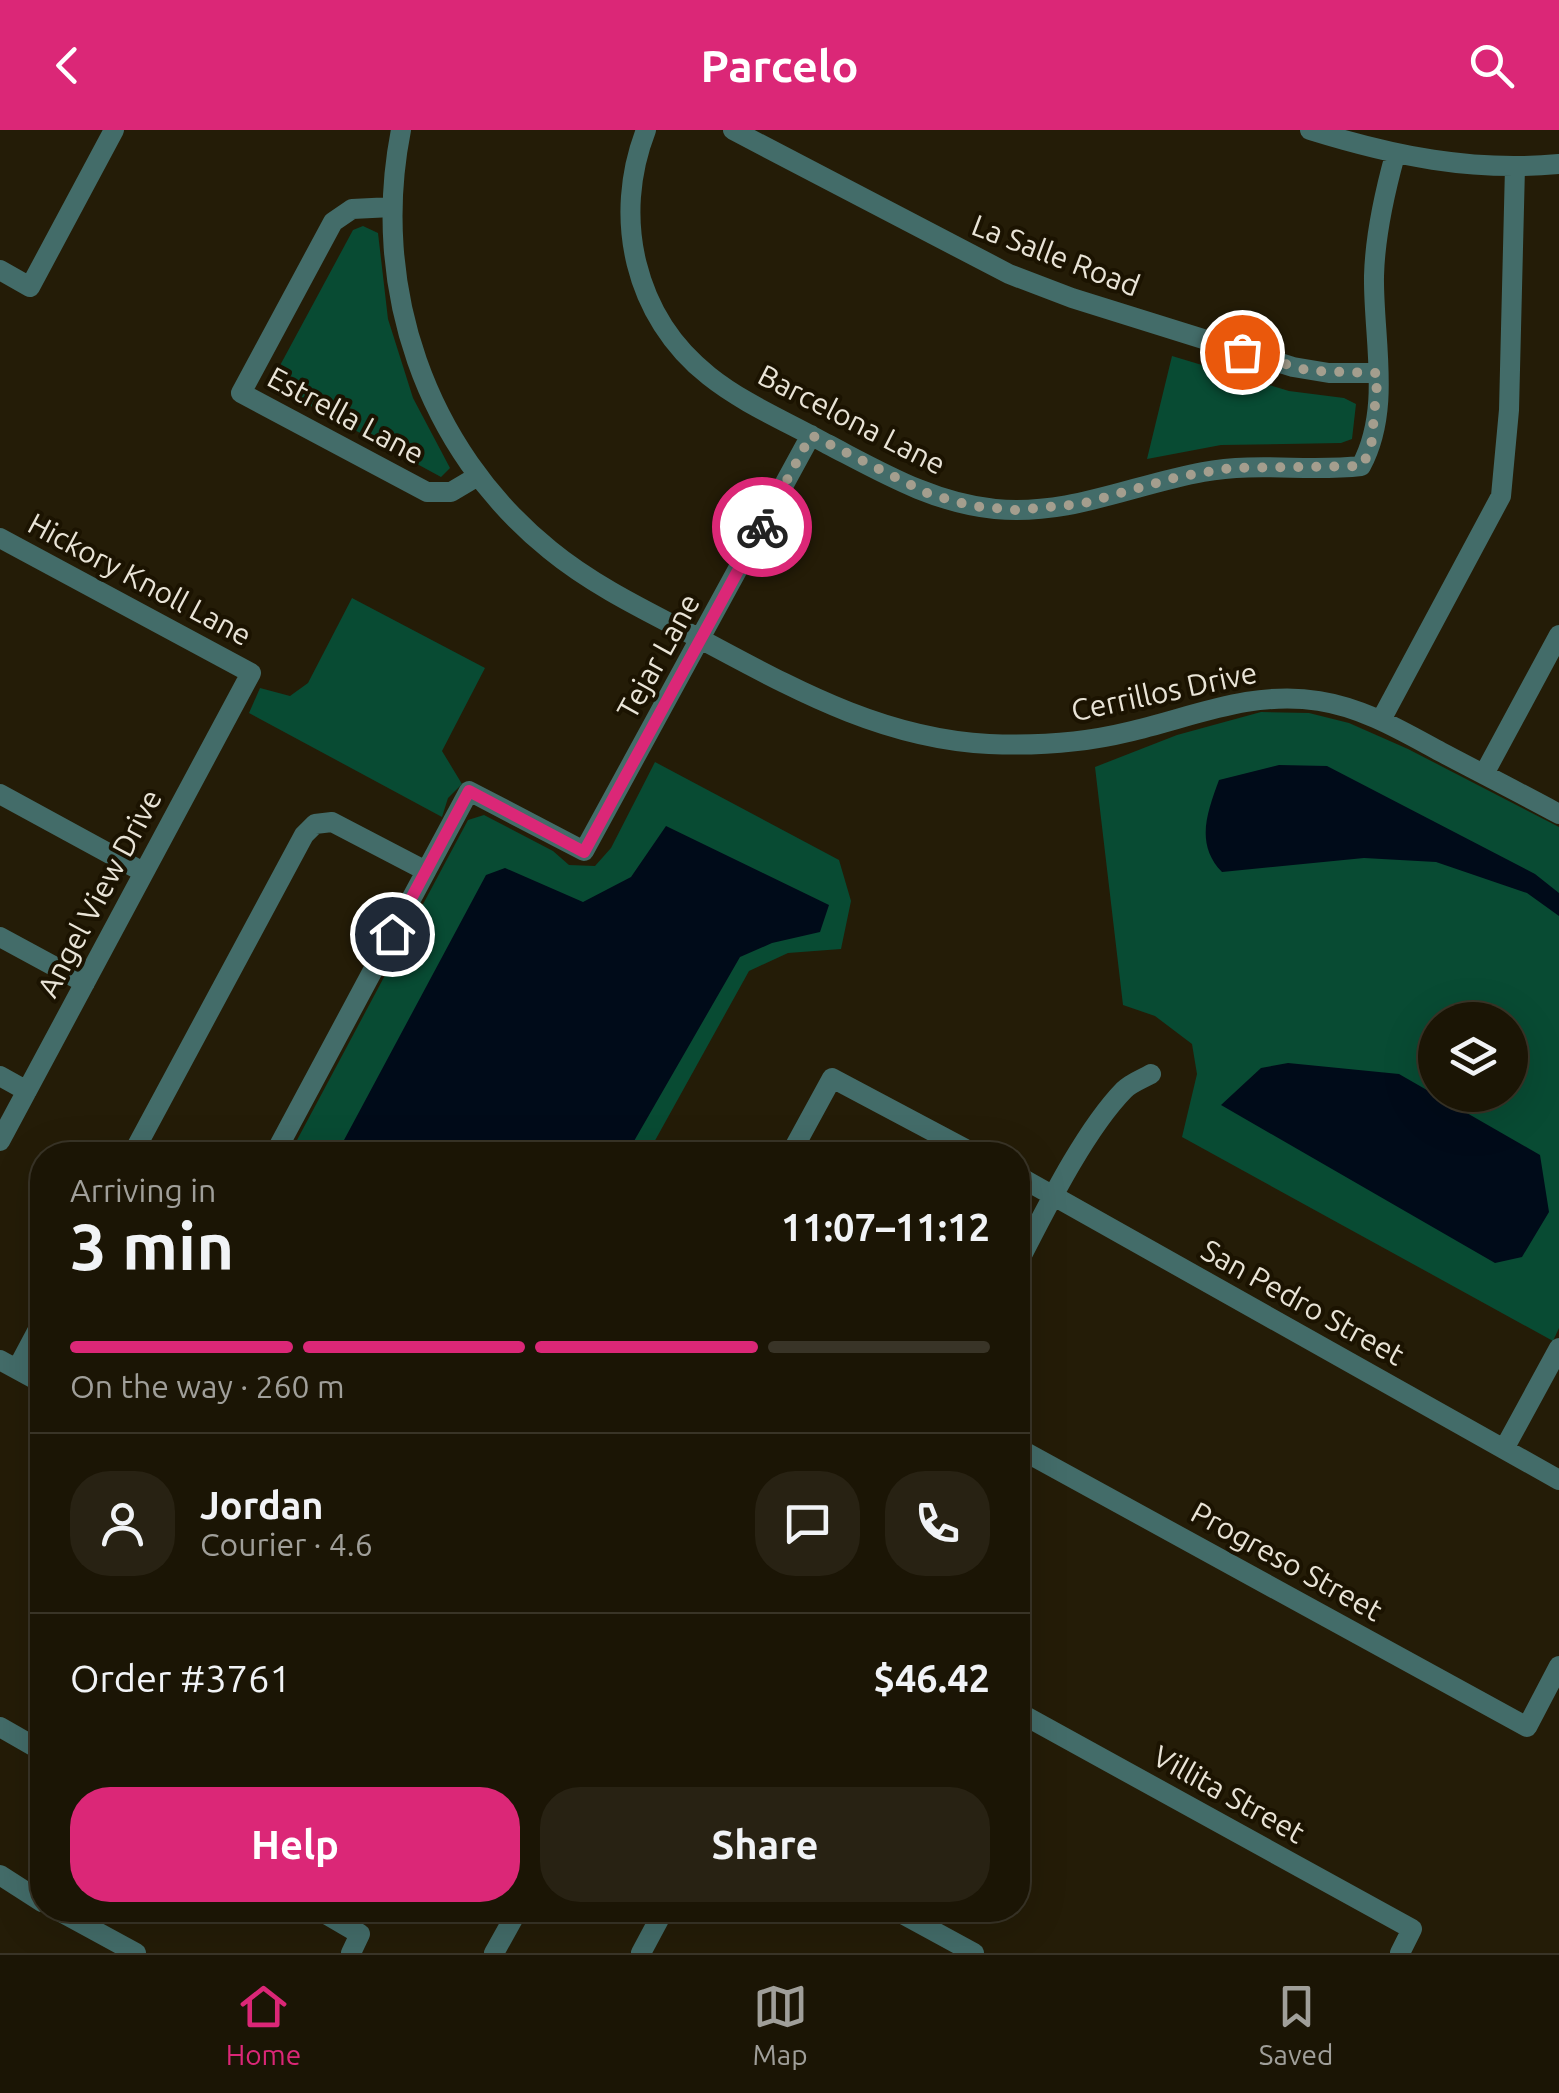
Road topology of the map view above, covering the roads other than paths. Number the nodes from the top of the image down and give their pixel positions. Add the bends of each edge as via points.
1 (114, 130) edge
2 (401, 130) edge
3 (646, 130) edge
4 (733, 130) edge
5 (1310, 130) edge
6 (1395, 155) junction
7 (1559, 164) edge
8 (1515, 167) junction
9 (392, 207) junction
10 (0, 270) edge
11 (1378, 373) junction
12 (811, 435) junction
13 (478, 476) junction
14 (0, 538) edge
15 (1559, 635) edge
16 (702, 640) junction
17 (1551, 670) edge
18 (251, 673) joint
19 (1381, 720) junction
20 (1484, 774) junction
21 (0, 794) edge
22 (1559, 814) edge
23 (426, 871) junction
24 (143, 872) junction
25 (0, 937) edge
26 (85, 982) junction
27 (1150, 1074) dead end
28 (0, 1076) edge
29 (27, 1090) junction
30 (0, 1141) edge
31 (139, 1142) edge
32 (281, 1142) edge
33 (797, 1142) edge
34 (930, 1142) edge
35 (1030, 1182) edge
36 (1054, 1195) junction
37 (1030, 1240) edge
38 (30, 1337) edge
39 (1559, 1348) edge
40 (9, 1364) edge
41 (1504, 1450) junction
42 (1030, 1455) edge
43 (1559, 1480) edge
44 (1559, 1666) edge
45 (1030, 1719) edge
46 (0, 1728) edge
47 (30, 1744) edge
48 (0, 1875) edge
49 (30, 1894) edge
50 (80, 1922) edge
51 (332, 1922) edge
52 (511, 1922) edge
53 (658, 1922) edge
54 (917, 1922) edge
55 (356, 1944) edge
56 (136, 1953) edge
57 (494, 1953) edge
58 (641, 1953) edge
59 (974, 1953) edge
60 (1400, 1953) edge

1 - 10 street via 30,286
2 - 9 street, Cerrillos Drive
3 - 12 street, Barcelona Lane via 633,172 630,233 654,310 706,374
4 - 11 street, La Salle Road via 1040,287 1293,367
5 - 6 street
6 - 8 street
6 - 11 street via 1375,257
7 - 8 street
8 - 19 street via 1501,496
9 - 13 street, Cerrillos Drive via 398,293 412,349 446,428
9 - 13 street, Estrella Lane via 352,209 333,222 241,393 427,492 452,492
11 - 12 street, Barcelona Lane via 1371,448 1362,466 1231,468 1081,504 972,506 929,494
12 - 16 street, Tejar Lane
13 - 16 street, Cerrillos Drive via 572,566
14 - 18 street, Hickory Knoll Lane
15 - 17 street
16 - 19 street, Cerrillos Drive via 843,712 955,740 1071,742 1277,698 1339,705
16 - 23 street, Tejar Lane via 584,852 469,791
17 - 20 street
18 - 24 street, Angel View Drive
19 - 20 street, Cerrillos Drive
20 - 22 street, Cerrillos Drive
21 - 24 street
23 - 31 street via 332,822 304,835
23 - 32 street
24 - 26 street, Angel View Drive
25 - 26 street
26 - 29 street, Angel View Drive
27 - 36 street via 1127,1086 1108,1109
28 - 29 street
29 - 30 street, Angel View Drive
33 - 34 street via 832,1078
35 - 36 street, San Pedro Street
36 - 37 street
36 - 41 street, San Pedro Street
38 - 40 street
39 - 41 street
41 - 43 street, San Pedro Street
42 - 44 street, Progreso Street via 1527,1727
45 - 60 street, Villita Street via 1412,1928
46 - 47 street
48 - 49 street
50 - 56 street
51 - 55 street
52 - 57 street
53 - 58 street
54 - 59 street

